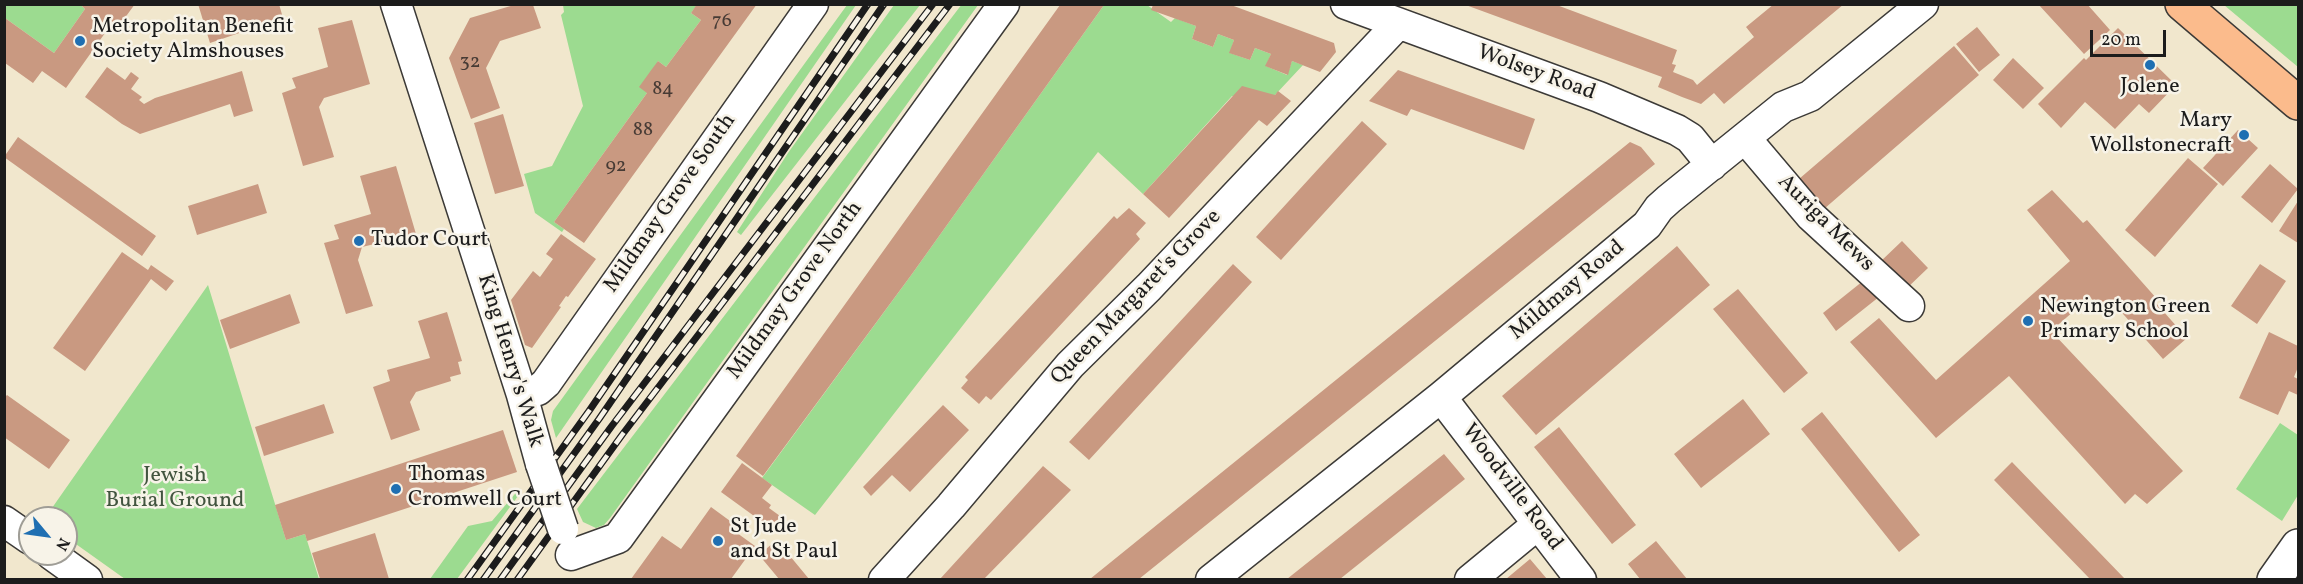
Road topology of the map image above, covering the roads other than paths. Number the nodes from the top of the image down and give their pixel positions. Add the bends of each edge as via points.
1 (396, 4) edge
2 (813, 4) edge
3 (1004, 4) edge
4 (1346, 4) edge
5 (1923, 4) edge
6 (2182, 4) edge
7 (1398, 24) junction
8 (2298, 103) edge
9 (1745, 138) junction
10 (1712, 165) junction
11 (1909, 306) dead end
12 (522, 395) junction
13 (1441, 397) junction
14 (4, 521) edge
15 (1538, 524) junction
16 (18, 531) edge
17 (2298, 546) edge
18 (571, 554) edge
19 (68, 566) edge
20 (87, 579) edge
21 (884, 579) edge
22 (1211, 579) edge
23 (1470, 579) edge
24 (1581, 579) edge
25 (2274, 579) edge

1 - 12 street, King Henry's Walk
2 - 12 street, Mildmay Grove South via 546,383
3 - 18 street, Mildmay Grove North via 618,538
4 - 7 street, Wolsey Road
5 - 9 street, Mildmay Road via 1810,96 1783,107
6 - 8 main road
7 - 10 street, Wolsey Road via 1599,97 1677,130 1690,138
7 - 21 street, Queen Margaret's Grove via 1070,365
9 - 10 street, Mildmay Road
9 - 11 street, Auriga Mews via 1811,216
10 - 13 street, Mildmay Road via 1659,208 1647,225
12 - 18 street, King Henry's Walk, bridge
13 - 15 street, Woodville Road
13 - 22 street, Mildmay Road
14 - 16 street
15 - 23 street
15 - 24 street, Woodville Road
17 - 25 street
19 - 20 street

